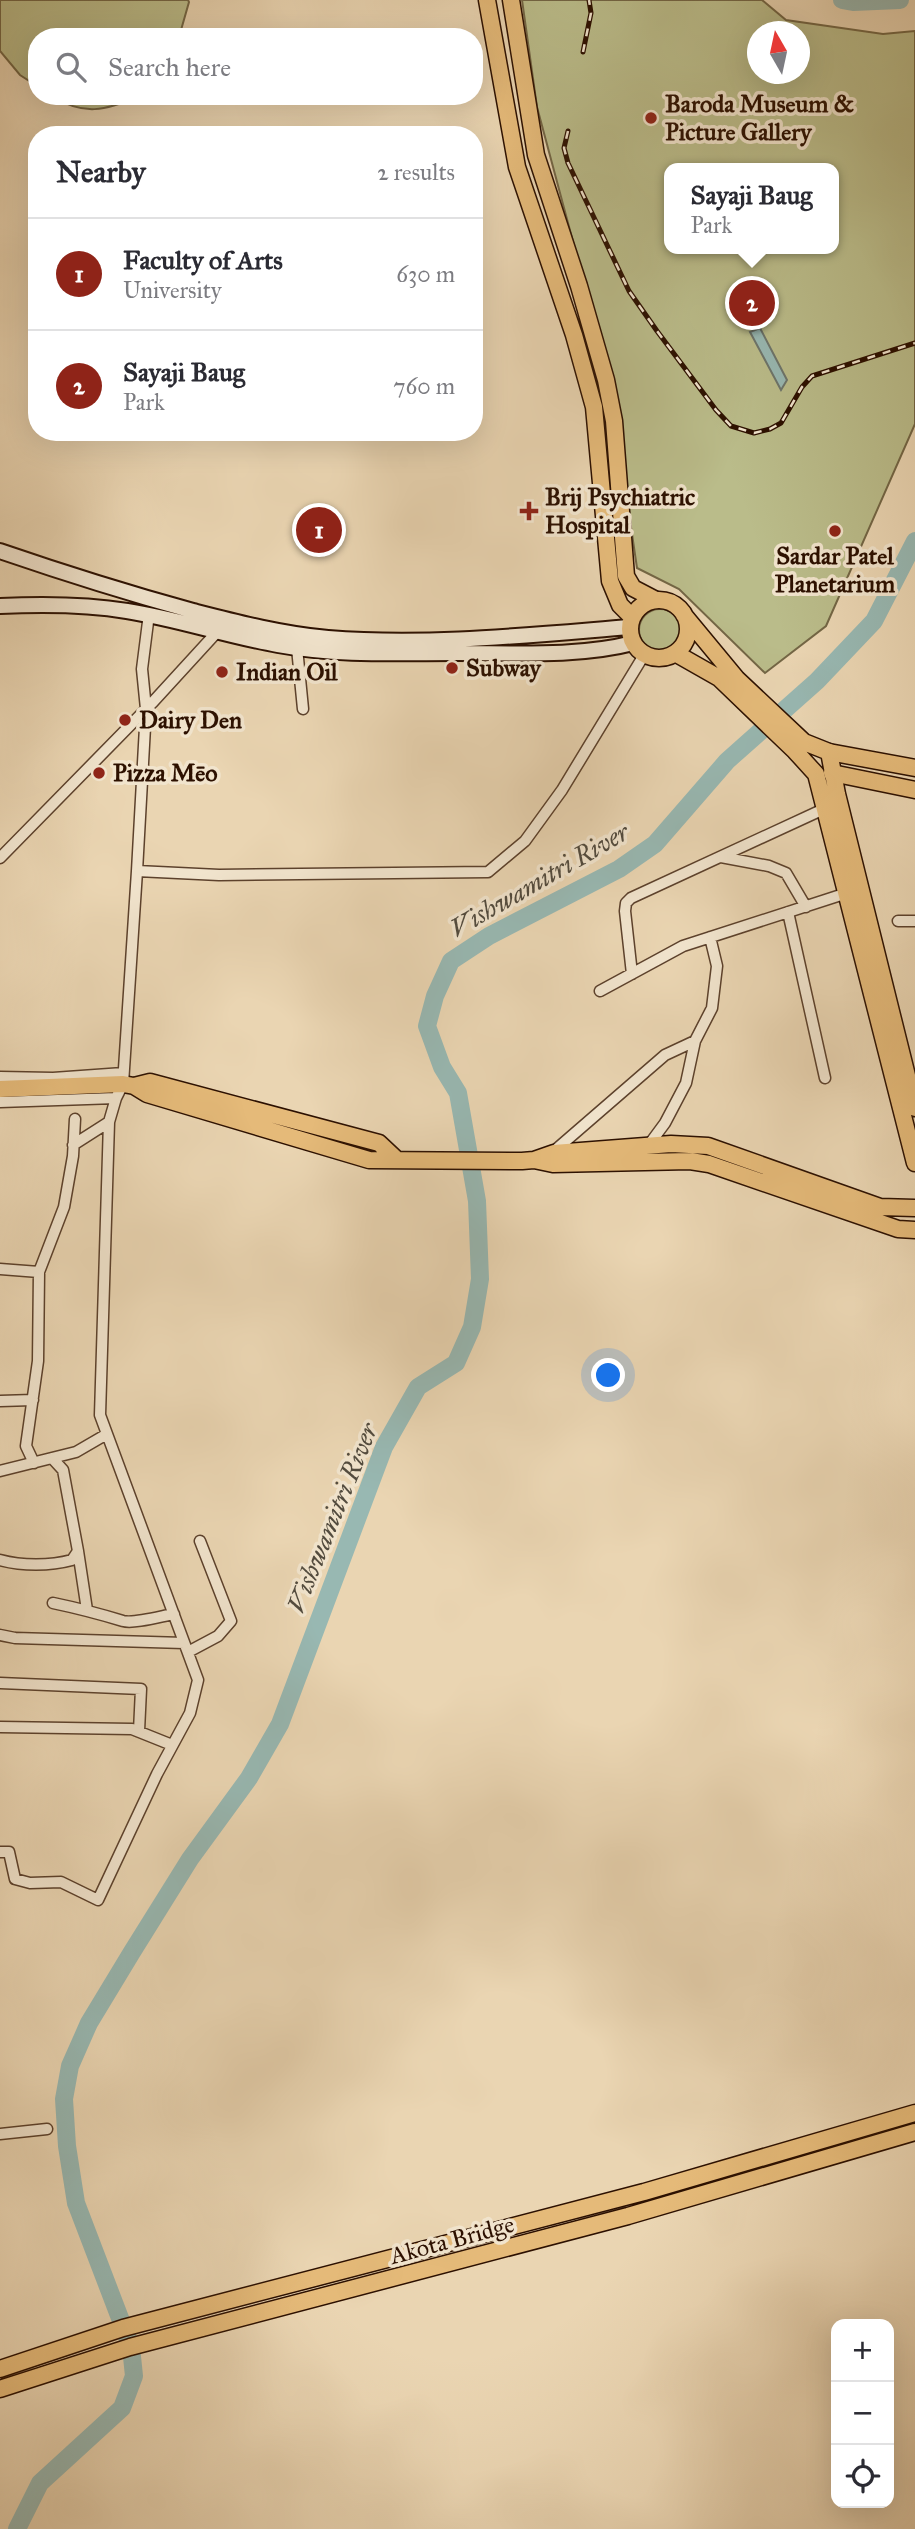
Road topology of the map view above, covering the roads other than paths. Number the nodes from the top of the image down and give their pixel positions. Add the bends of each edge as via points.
1 (487, 0) edge
2 (511, 0) edge
3 (0, 551) edge
4 (656, 600) junction
5 (0, 606) edge
6 (149, 614) junction
7 (684, 615) junction
8 (217, 632) junction
9 (635, 635) junction
10 (297, 648) junction
11 (675, 653) junction
12 (734, 683) junction
13 (145, 709) junction
14 (303, 709) dead end
15 (804, 746) junction
16 (829, 752) junction
17 (915, 768) edge
18 (814, 770) junction
19 (832, 773) junction
20 (915, 790) edge
21 (826, 808) junction
22 (721, 856) junction
23 (0, 858) edge
24 (137, 871) junction
25 (847, 893) junction
26 (806, 907) junction
27 (788, 912) junction
28 (898, 921) dead end
29 (915, 921) edge
30 (710, 937) junction
31 (632, 974) junction
32 (600, 991) dead end
33 (695, 1041) junction
34 (0, 1077) edge
35 (825, 1078) dead end
36 (124, 1085) junction
37 (0, 1089) edge
38 (0, 1102) edge
39 (915, 1108) edge
40 (75, 1119) dead end
41 (108, 1122) junction
42 (74, 1145) junction
43 (648, 1146) junction
44 (551, 1153) junction
45 (528, 1160) junction
46 (915, 1163) edge
47 (915, 1208) edge
48 (915, 1230) edge
49 (0, 1269) edge
50 (39, 1272) junction
51 (33, 1400) junction
52 (0, 1401) edge
53 (107, 1434) junction
54 (52, 1458) junction
55 (34, 1463) junction
56 (0, 1471) edge
57 (200, 1541) dead end
58 (78, 1551) junction
59 (0, 1560) edge
60 (53, 1603) dead end
61 (87, 1609) junction
62 (174, 1614) junction
63 (0, 1635) edge
64 (186, 1647) junction
65 (0, 1684) edge
66 (0, 1727) edge
67 (138, 1731) junction
68 (172, 1745) junction
69 (0, 1852) edge
70 (915, 2113) edge
71 (47, 2129) dead end
72 (915, 2132) edge
73 (0, 2134) edge
74 (0, 2370) edge
75 (0, 2389) edge

1 - 9 main road via 517,167 594,407 610,581
2 - 4 main road via 536,155 606,380 614,421 626,576 634,588
3 - 9 main road via 119,591 304,635 411,640
4 - 7 main road via 673,604
4 - 9 main road via 638,609
5 - 6 main road via 52,604
6 - 8 main road
6 - 13 street via 142,679
7 - 11 main road via 688,632
7 - 12 main road
8 - 10 main road
8 - 13 street
9 - 10 main road via 608,649 365,654
9 - 11 main road via 660,659
9 - 24 street via 562,790 525,841 488,872 219,875
10 - 14 street
11 - 12 main road
12 - 15 main road
13 - 23 street
13 - 24 street
15 - 16 main road
15 - 18 main road
16 - 17 main road
16 - 19 main road
18 - 19 main road
18 - 21 main road
19 - 20 main road
19 - 39 main road
21 - 22 street
21 - 25 main road
22 - 26 street via 786,873
22 - 31 street via 626,903
24 - 36 street
25 - 26 street
25 - 46 main road
26 - 27 street
27 - 30 street
27 - 35 street
28 - 29 street
30 - 31 street
30 - 33 street via 717,966 712,1008
31 - 32 street
33 - 43 street via 686,1083
33 - 44 street via 665,1055
34 - 36 street
36 - 37 main road
36 - 38 street
36 - 41 street
36 - 45 main road via 150,1082 379,1143 402,1159
40 - 42 street
41 - 42 street
41 - 53 street via 100,1415
42 - 50 street via 64,1207
43 - 44 main road
43 - 47 main road via 708,1146 880,1207
44 - 45 main road
45 - 48 main road via 709,1164 898,1229
49 - 50 street
50 - 51 street
51 - 52 street
51 - 55 street via 26,1447
53 - 54 street via 76,1452
53 - 62 street
54 - 55 street
54 - 58 street via 63,1470
55 - 56 street
57 - 64 street via 231,1621 218,1636
58 - 59 street via 72,1560 58,1564
58 - 61 street
60 - 61 street
61 - 62 street via 125,1622
62 - 64 street
63 - 64 street
64 - 68 street via 198,1680 190,1713
65 - 67 street via 141,1689
66 - 67 street
67 - 68 street
68 - 69 street via 98,1900 61,1882 30,1884 15,1879 9,1852
70 - 74 main road via 643,2192 123,2328
71 - 73 street
72 - 75 main road, Akota Bridge via 628,2216 130,2347

